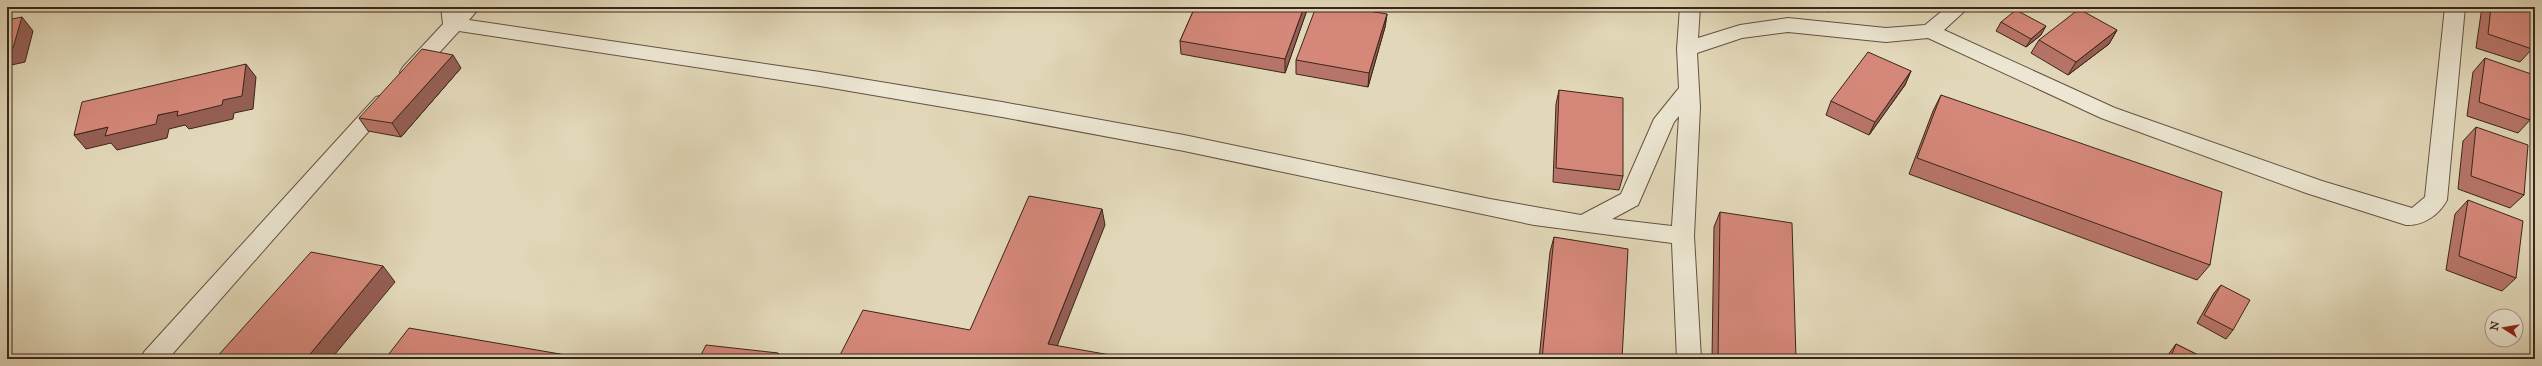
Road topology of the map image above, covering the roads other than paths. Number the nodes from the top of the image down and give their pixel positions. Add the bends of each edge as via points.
1 (470, 7) edge
2 (1690, 7) edge
3 (1959, 7) edge
4 (2455, 7) edge
5 (452, 16) edge
6 (1930, 31) junction
7 (1687, 49) junction
8 (1689, 90) junction
9 (1585, 223) junction
10 (1683, 236) junction
11 (153, 359) edge
12 (1689, 359) edge

1 - 5 street
2 - 7 street
3 - 6 street
4 - 6 street via 2436,200 2416,217 2314,187 2108,113
5 - 9 street via 649,53 892,90 1183,143 1538,217
5 - 11 street
6 - 7 street via 1886,35 1788,25 1740,32
7 - 8 street
8 - 9 street via 1665,119 1630,199
8 - 10 street
9 - 10 street
10 - 12 street

